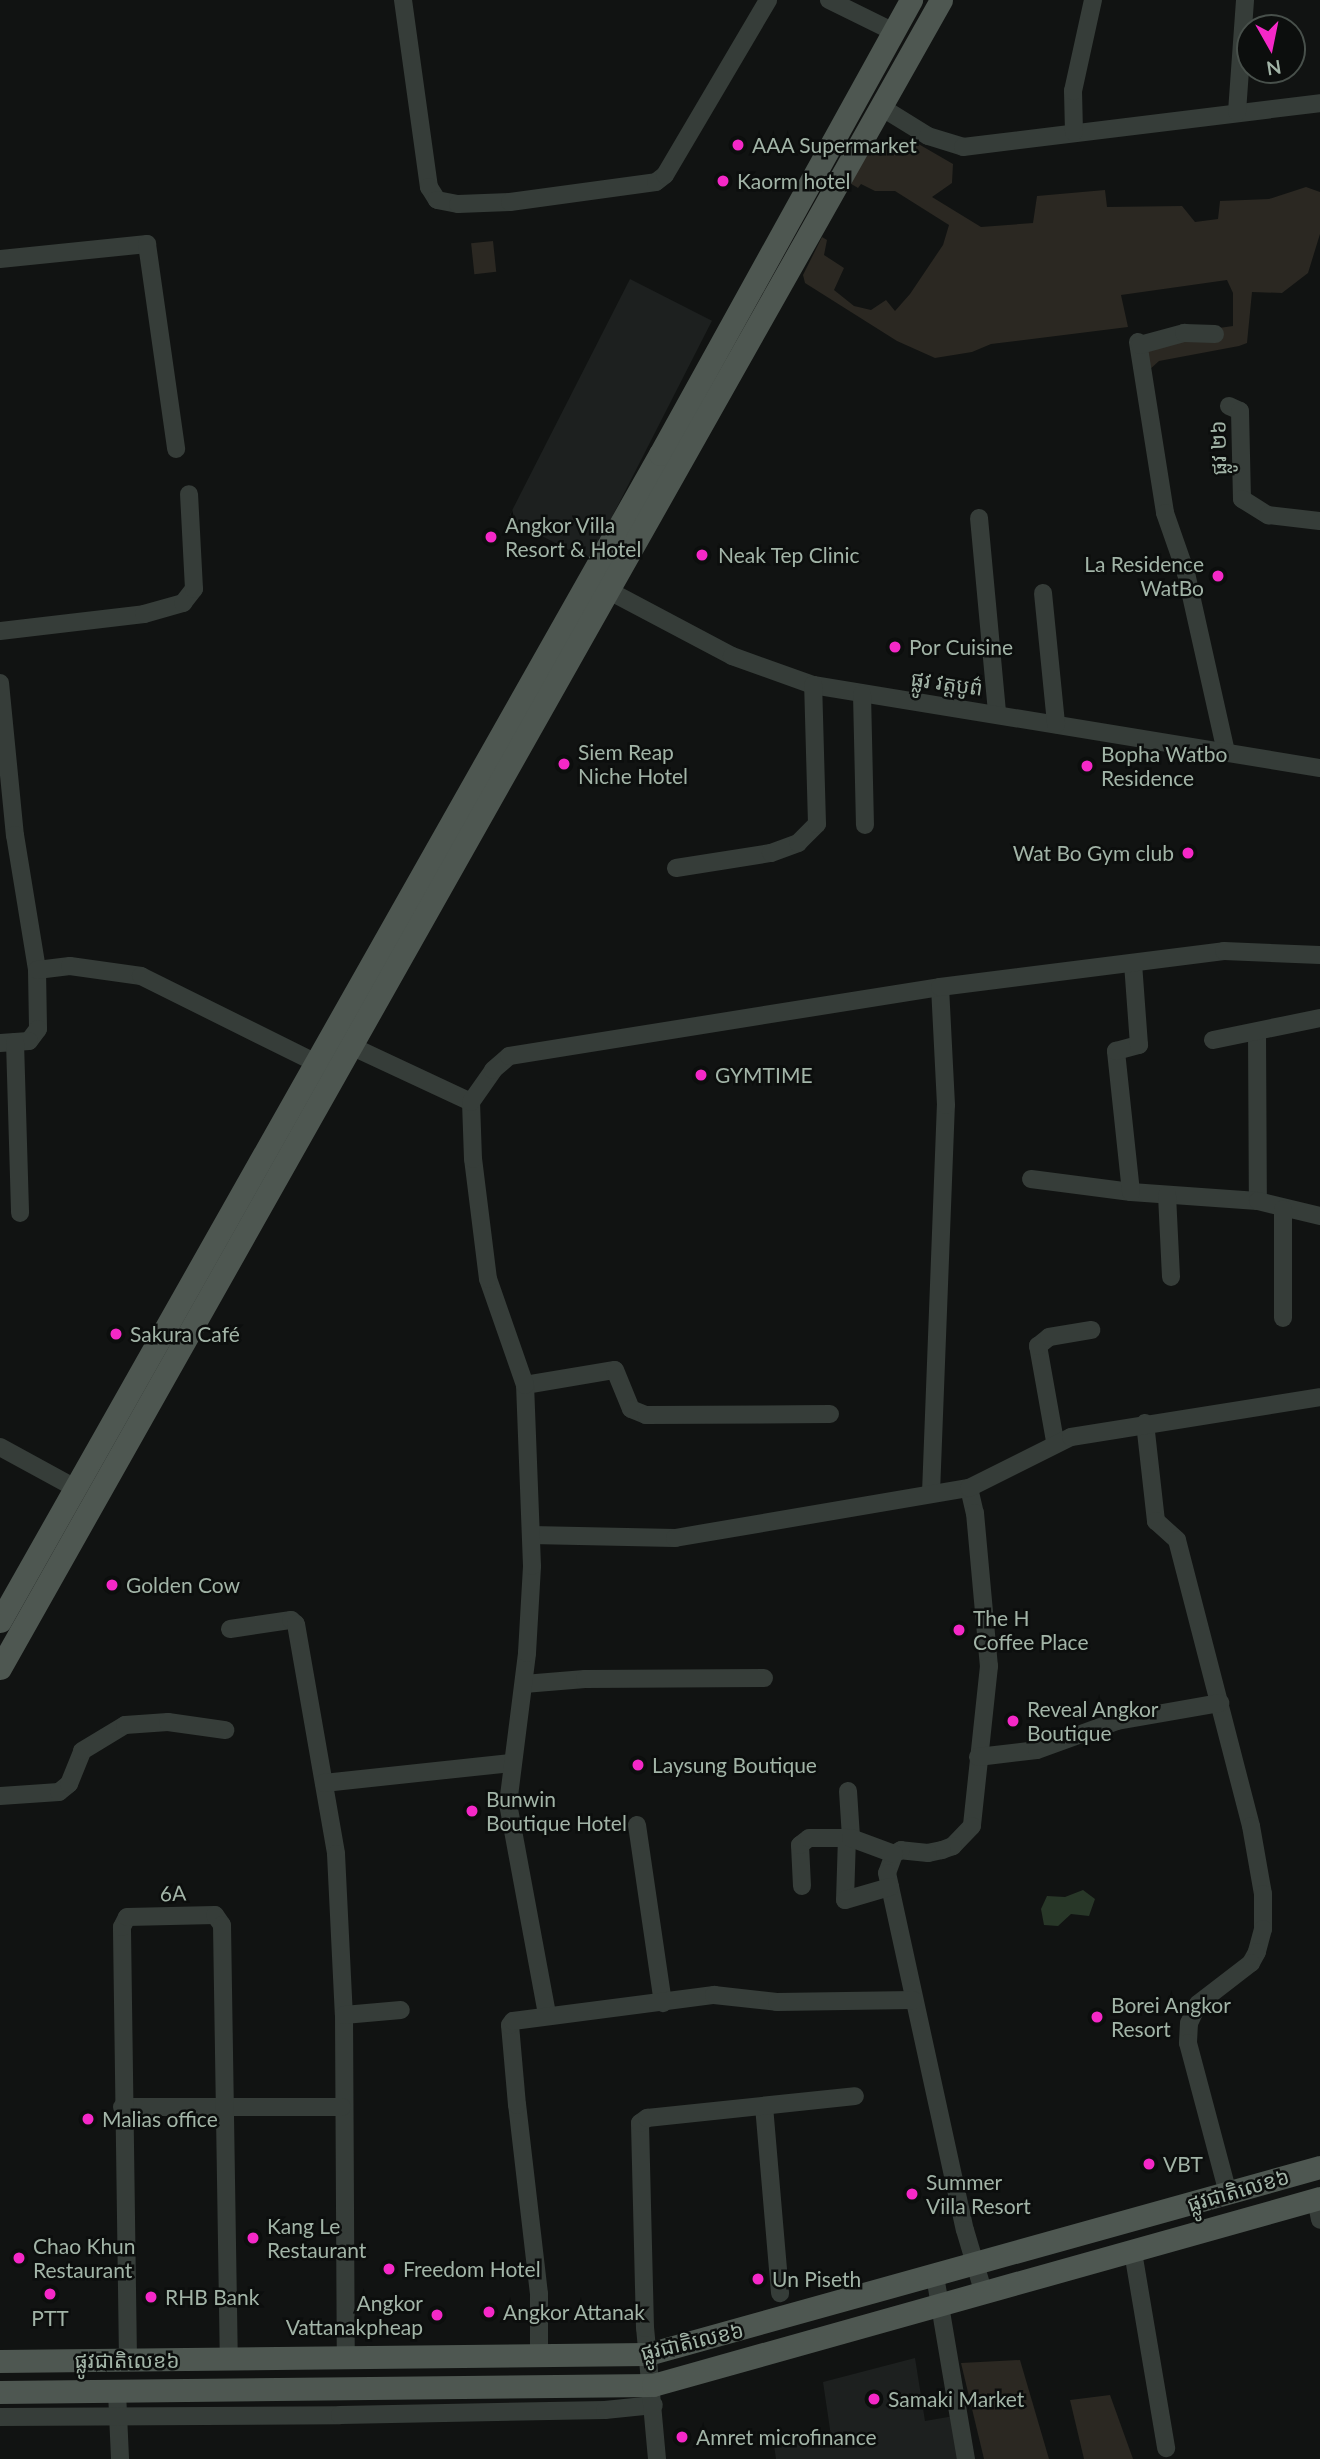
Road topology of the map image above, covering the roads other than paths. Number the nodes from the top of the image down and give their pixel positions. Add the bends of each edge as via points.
1 (403, 0) edge
2 (768, 0) edge
3 (829, 0) edge
4 (911, 0) edge
5 (941, 0) edge
6 (1093, 0) edge
7 (1245, 0) edge
8 (894, 32) junction
9 (1320, 103) edge
10 (881, 107) junction
11 (1237, 112) junction
12 (1074, 132) junction
13 (0, 259) edge
14 (1215, 334) dead end
15 (1229, 406) dead end
16 (176, 449) dead end
17 (189, 494) dead end
18 (979, 518) dead end
19 (1320, 521) edge
20 (598, 585) junction
21 (1043, 593) dead end
22 (0, 631) edge
23 (0, 682) edge
24 (813, 685) junction
25 (862, 694) junction
26 (997, 713) junction
27 (1056, 724) junction
28 (1226, 752) junction
29 (1320, 768) edge
30 (865, 825) dead end
31 (7, 835) edge
32 (676, 868) dead end
33 (1320, 955) edge
34 (1133, 964) junction
35 (37, 970) junction
36 (940, 987) junction
37 (1320, 1018) edge
38 (1256, 1032) junction
39 (1213, 1040) dead end
40 (7, 1043) edge
41 (351, 1045) junction
42 (326, 1067) junction
43 (471, 1102) junction
44 (1031, 1179) dead end
45 (1131, 1192) junction
46 (1167, 1195) junction
47 (1258, 1201) junction
48 (1283, 1209) junction
49 (20, 1213) dead end
50 (1320, 1216) edge
51 (1171, 1277) dead end
52 (1283, 1318) dead end
53 (1091, 1330) dead end
54 (525, 1385) junction
55 (1320, 1397) edge
56 (830, 1414) dead end
57 (1145, 1423) junction
58 (1055, 1441) junction
59 (0, 1447) edge
60 (968, 1488) junction
61 (77, 1489) junction
62 (931, 1493) junction
63 (531, 1535) junction
64 (0, 1621) edge
65 (230, 1629) dead end
66 (0, 1668) edge
67 (764, 1678) dead end
68 (524, 1684) junction
69 (1220, 1703) junction
70 (225, 1730) dead end
71 (978, 1757) junction
72 (512, 1763) junction
73 (324, 1783) junction
74 (848, 1791) dead end
75 (0, 1796) edge
76 (637, 1825) dead end
77 (849, 1838) junction
78 (894, 1854) junction
79 (802, 1886) dead end
80 (890, 1886) junction
81 (913, 2000) junction
82 (663, 2003) junction
83 (401, 2010) dead end
84 (547, 2014) junction
85 (344, 2015) junction
86 (855, 2096) dead end
87 (764, 2106) junction
88 (121, 2107) junction
89 (342, 2107) junction
90 (226, 2108) junction
91 (1320, 2167) edge
92 (1228, 2193) junction
93 (1319, 2206) edge
94 (1133, 2252) junction
95 (974, 2265) junction
96 (935, 2276) junction
97 (780, 2293) dead end
98 (984, 2294) junction
99 (943, 2305) junction
100 (648, 2354) junction
101 (538, 2358) junction
102 (346, 2359) junction
103 (128, 2360) junction
104 (229, 2360) junction
105 (0, 2361) edge
106 (0, 2392) edge
107 (117, 2392) junction
108 (654, 2395) junction
109 (0, 2417) edge
110 (119, 2418) junction
111 (1166, 2448) dead end
112 (120, 2459) edge
113 (657, 2459) edge
114 (966, 2459) edge

1 - 2 street via 429,187 437,200 458,204 510,202 656,181 665,175
3 - 8 street
4 - 8 main road
5 - 10 main road
6 - 12 street via 1073,91
7 - 11 street
8 - 20 main road
9 - 11 street
10 - 12 street via 948,145 976,146
10 - 20 main road
11 - 12 street
13 - 16 street via 147,244
14 - 28 street via 1184,333 1139,343 1165,513 1186,573
15 - 19 street, ផ្លូវ ២៦ via 1240,411 1241,499 1268,515
17 - 22 street via 194,589 183,603 144,614
18 - 26 street
20 - 24 street, ផ្លូវ វត្តបូព៌ via 732,656
20 - 41 main road
20 - 42 main road
21 - 27 street
23 - 31 street
24 - 25 street, ផ្លូវ វត្តបូព៌
24 - 32 street via 817,824 798,843 771,853
25 - 26 street, ផ្លូវ វត្តបូព៌
25 - 30 street
26 - 27 street, ផ្លូវ វត្តបូព៌
27 - 28 street, ផ្លូវ វត្តបូព៌
28 - 29 street, ផ្លូវ វត្តបូព៌
31 - 35 street
33 - 34 street via 1224,951
34 - 36 street
34 - 45 street via 1139,1045 1116,1051
35 - 40 street via 37,1035
35 - 42 street via 70,966 141,976
36 - 43 street via 509,1056
36 - 62 street via 946,1105
37 - 38 street
38 - 39 street
38 - 47 street
40 - 49 street
41 - 42 main road
41 - 43 street
42 - 61 main road
42 - 66 main road
43 - 54 street via 488,1279
44 - 45 street
45 - 46 street
46 - 47 street
46 - 51 street
47 - 48 street
48 - 50 street
48 - 52 street
53 - 58 street via 1049,1337 1038,1346
54 - 56 street via 615,1370 631,1409 646,1415
54 - 63 street
55 - 57 street
57 - 58 street
57 - 69 street via 1156,1521 1177,1540
58 - 60 street
59 - 61 street
60 - 62 street
60 - 71 street via 975,1513 989,1666
61 - 64 main road
62 - 63 street via 675,1538
63 - 68 street
65 - 73 street via 291,1620 301,1642
67 - 68 street
68 - 72 street
69 - 71 street via 1117,1721 1066,1735 1037,1750
69 - 92 street via 1256,1847 1264,1911 1262,1941 1251,1963 1198,2004 1189,2024 1188,2043
70 - 75 street via 168,1722 125,1725 82,1751 69,1784 59,1793
71 - 78 street via 972,1826 964,1837 953,1846 928,1853 901,1850
72 - 73 street
72 - 84 street via 511,1839
73 - 85 street via 336,1854
74 - 77 street
76 - 82 street
77 - 78 street
77 - 79 street via 809,1838 800,1845
77 - 80 street via 845,1899
78 - 80 street via 887,1873
80 - 81 street
81 - 82 street via 777,2002 714,1995
81 - 95 street
82 - 84 street
83 - 85 street
84 - 101 street via 519,2018 510,2025 539,2294
85 - 89 street
86 - 87 street
87 - 97 street
87 - 100 street via 647,2118 640,2123
88 - 90 street
88 - 90 street, 6A via 124,1922 127,1917 215,1915 222,1925
88 - 103 street, 6A
89 - 90 street
89 - 102 street
90 - 104 street, 6A
91 - 92 main road, ផ្លូវជាតិលេខ៦
92 - 95 main road, ផ្លូវជាតិលេខ៦
93 - 94 main road, ផ្លូវជាតិលេខ៦
94 - 98 main road, ផ្លូវជាតិលេខ៦
94 - 111 street
95 - 96 main road, ផ្លូវជាតិលេខ៦
95 - 98 street
96 - 99 street
96 - 100 main road, ផ្លូវជាតិលេខ៦
98 - 99 main road, ផ្លូវជាតិលេខ៦
99 - 108 main road, ផ្លូវជាតិលេខ៦
99 - 114 street
100 - 101 main road, ផ្លូវជាតិលេខ៦
100 - 108 street
101 - 102 main road, ផ្លូវជាតិលេខ៦
102 - 104 main road, ផ្លូវជាតិលេខ៦
103 - 104 main road, ផ្លូវជាតិលេខ៦
103 - 105 main road, ផ្លូវជាតិលេខ៦
106 - 107 main road, ផ្លូវជាតិលេខ៦
107 - 108 main road, ផ្លូវជាតិលេខ៦
107 - 110 street
108 - 110 street via 591,2411
108 - 113 street
109 - 110 street
110 - 112 street

